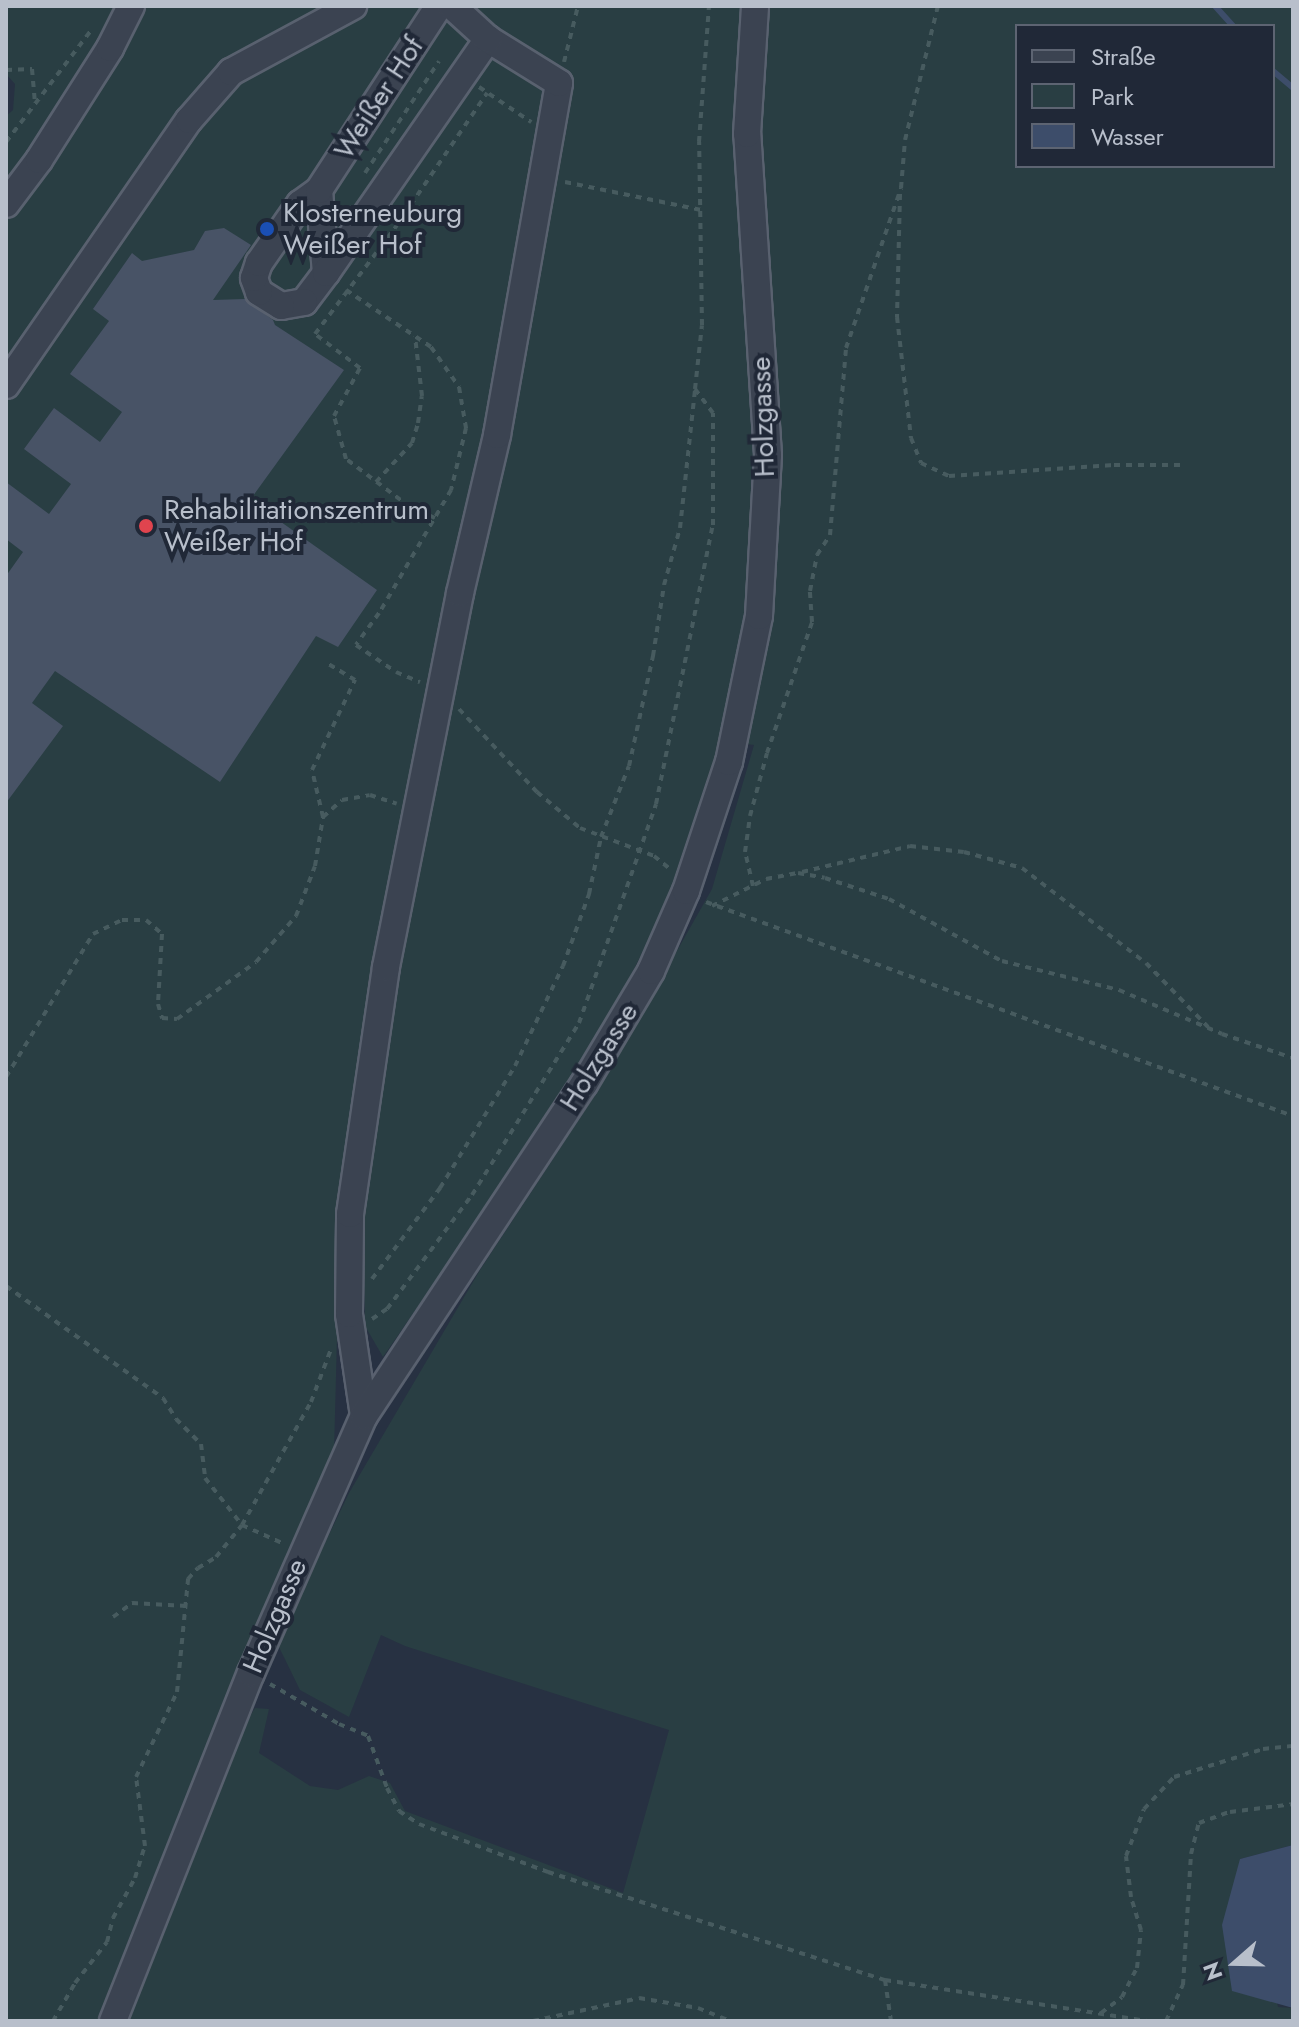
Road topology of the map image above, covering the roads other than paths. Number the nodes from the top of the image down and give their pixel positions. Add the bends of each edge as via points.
1 (131, 6) edge
2 (353, 6) edge
3 (439, 6) edge
4 (452, 6) edge
5 (755, 6) edge
6 (488, 39) junction
7 (319, 190) junction
8 (6, 204) edge
9 (336, 281) junction
10 (6, 385) edge
11 (364, 1416) junction
12 (113, 2021) edge

1 - 8 street via 94,73
2 - 10 street via 231,72 189,120
3 - 7 street, Weißer Hof
4 - 6 street
5 - 11 street, Holzgasse via 747,134 768,455 759,616 729,762 686,891 651,971
6 - 9 street
6 - 11 street via 559,83 497,435 386,967 350,1214 345,1330
7 - 9 street, Weißer Hof
7 - 9 street, Weißer Hof via 300,204 254,278 259,292 292,307
11 - 12 street, Holzgasse via 251,1673

